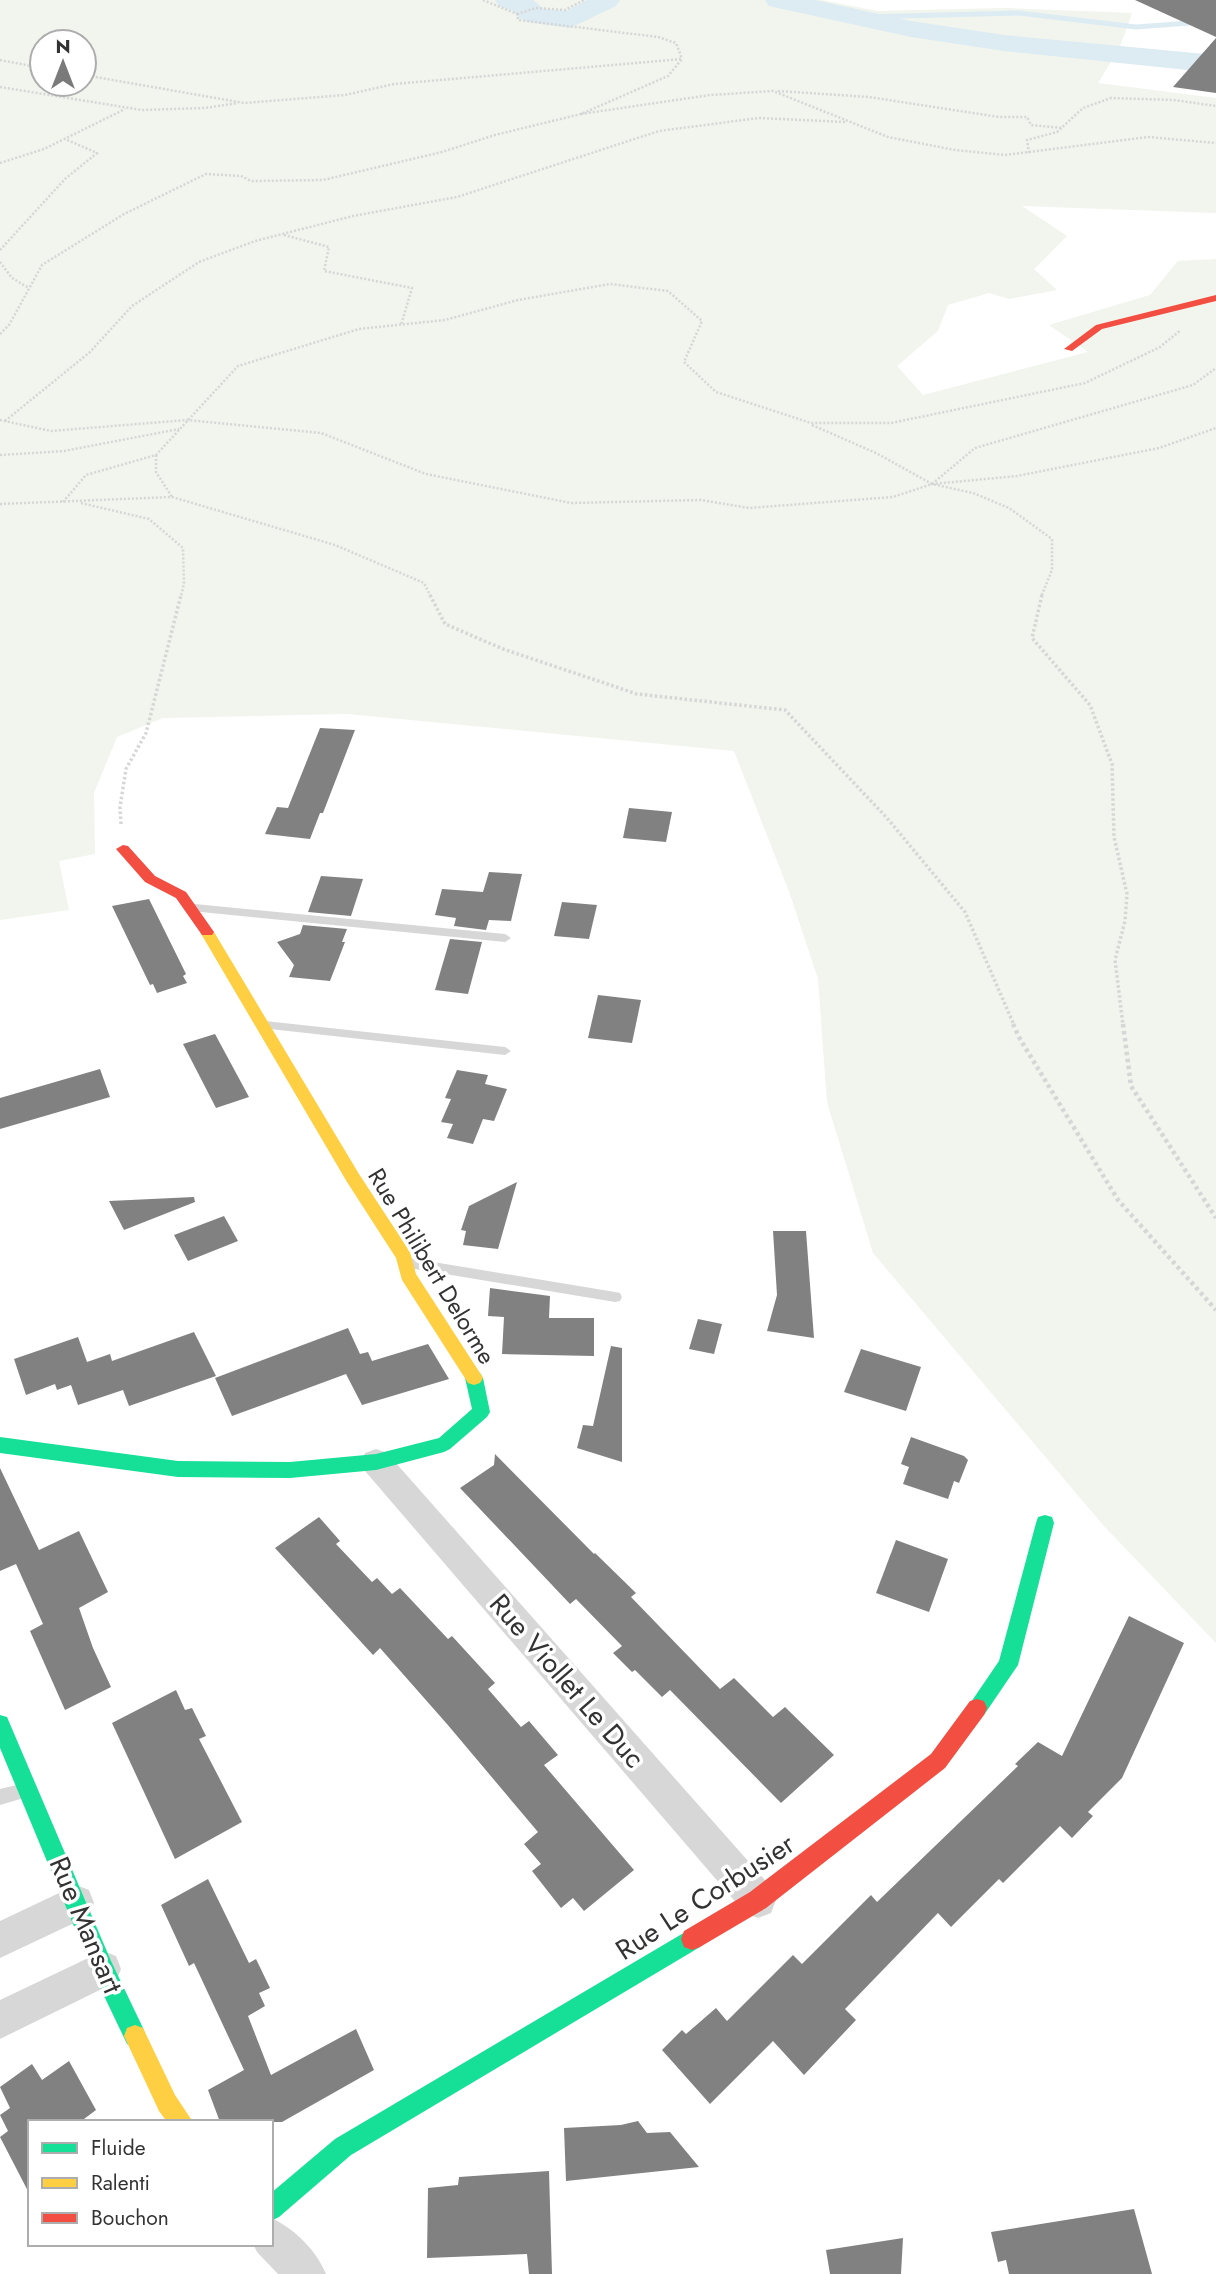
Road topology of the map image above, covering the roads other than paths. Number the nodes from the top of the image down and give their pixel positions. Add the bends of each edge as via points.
1 (1216, 298) edge
2 (1069, 349) dead end
3 (123, 849) road end
4 (189, 907) junction
5 (505, 938) dead end
6 (261, 1024) junction
7 (505, 1051) dead end
8 (405, 1262) junction
9 (615, 1297) dead end
10 (0, 1446) edge
11 (376, 1462) junction
12 (1045, 1523) dead end
13 (0, 1724) edge
14 (28, 1791) junction
15 (0, 1797) edge
16 (758, 1900) junction
17 (76, 1903) junction
18 (0, 1940) edge
19 (103, 1969) junction
20 (0, 2020) edge
21 (180, 2120) edge
22 (273, 2207) edge
23 (273, 2240) edge
24 (306, 2274) edge

1 - 2 street via 1099,327
3 - 4 street, Rue Philibert Delorme via 150,879 181,895
4 - 5 lane
4 - 6 street, Rue Philibert Delorme
6 - 7 lane
6 - 8 street, Rue Philibert Delorme
8 - 9 lane
8 - 11 street, Rue Philibert Delorme via 408,1276 475,1380 481,1412 444,1444
10 - 11 street, Rue Philibert Delorme via 178,1469 290,1470
11 - 16 street, Rue Viollet Le Duc
12 - 16 street, Rue Le Corbusier via 1008,1665 937,1761
13 - 14 street, Rue Mansart
14 - 15 lane
14 - 17 street, Rue Mansart
16 - 22 street, Rue Le Corbusier via 342,2147
17 - 18 street
17 - 19 street, Rue Mansart
19 - 20 street
19 - 21 street, Rue Mansart
23 - 24 street

